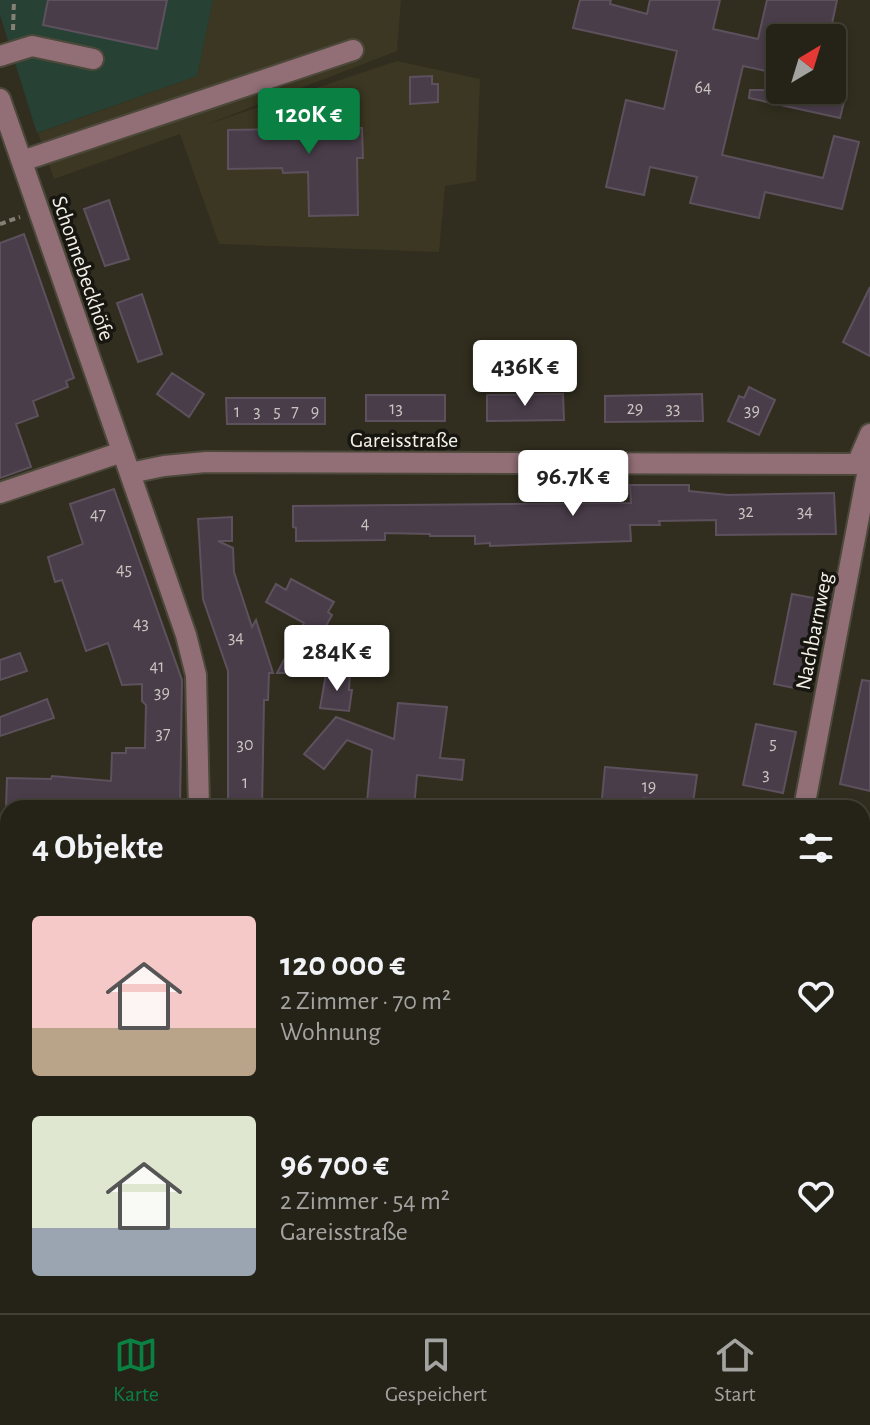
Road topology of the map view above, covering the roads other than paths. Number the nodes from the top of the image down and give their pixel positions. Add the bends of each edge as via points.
1 (353, 50) dead end
2 (4, 55) edge
3 (93, 59) dead end
4 (0, 99) edge
5 (22, 161) junction
6 (870, 434) edge
7 (122, 452) junction
8 (865, 464) edge
9 (130, 473) junction
10 (0, 493) edge
11 (199, 800) edge
12 (805, 800) edge

1 - 5 street
2 - 3 street via 32,46
4 - 5 street, Schonnebeckhöfe
5 - 7 street, Schonnebeckhöfe
6 - 8 street, Nachbarnweg
7 - 9 street, Schonnebeckhöfe
7 - 10 street
8 - 9 street, Gareisstraße via 206,462
8 - 12 street, Nachbarnweg
9 - 11 street, Schonnebeckhöfe via 196,675

